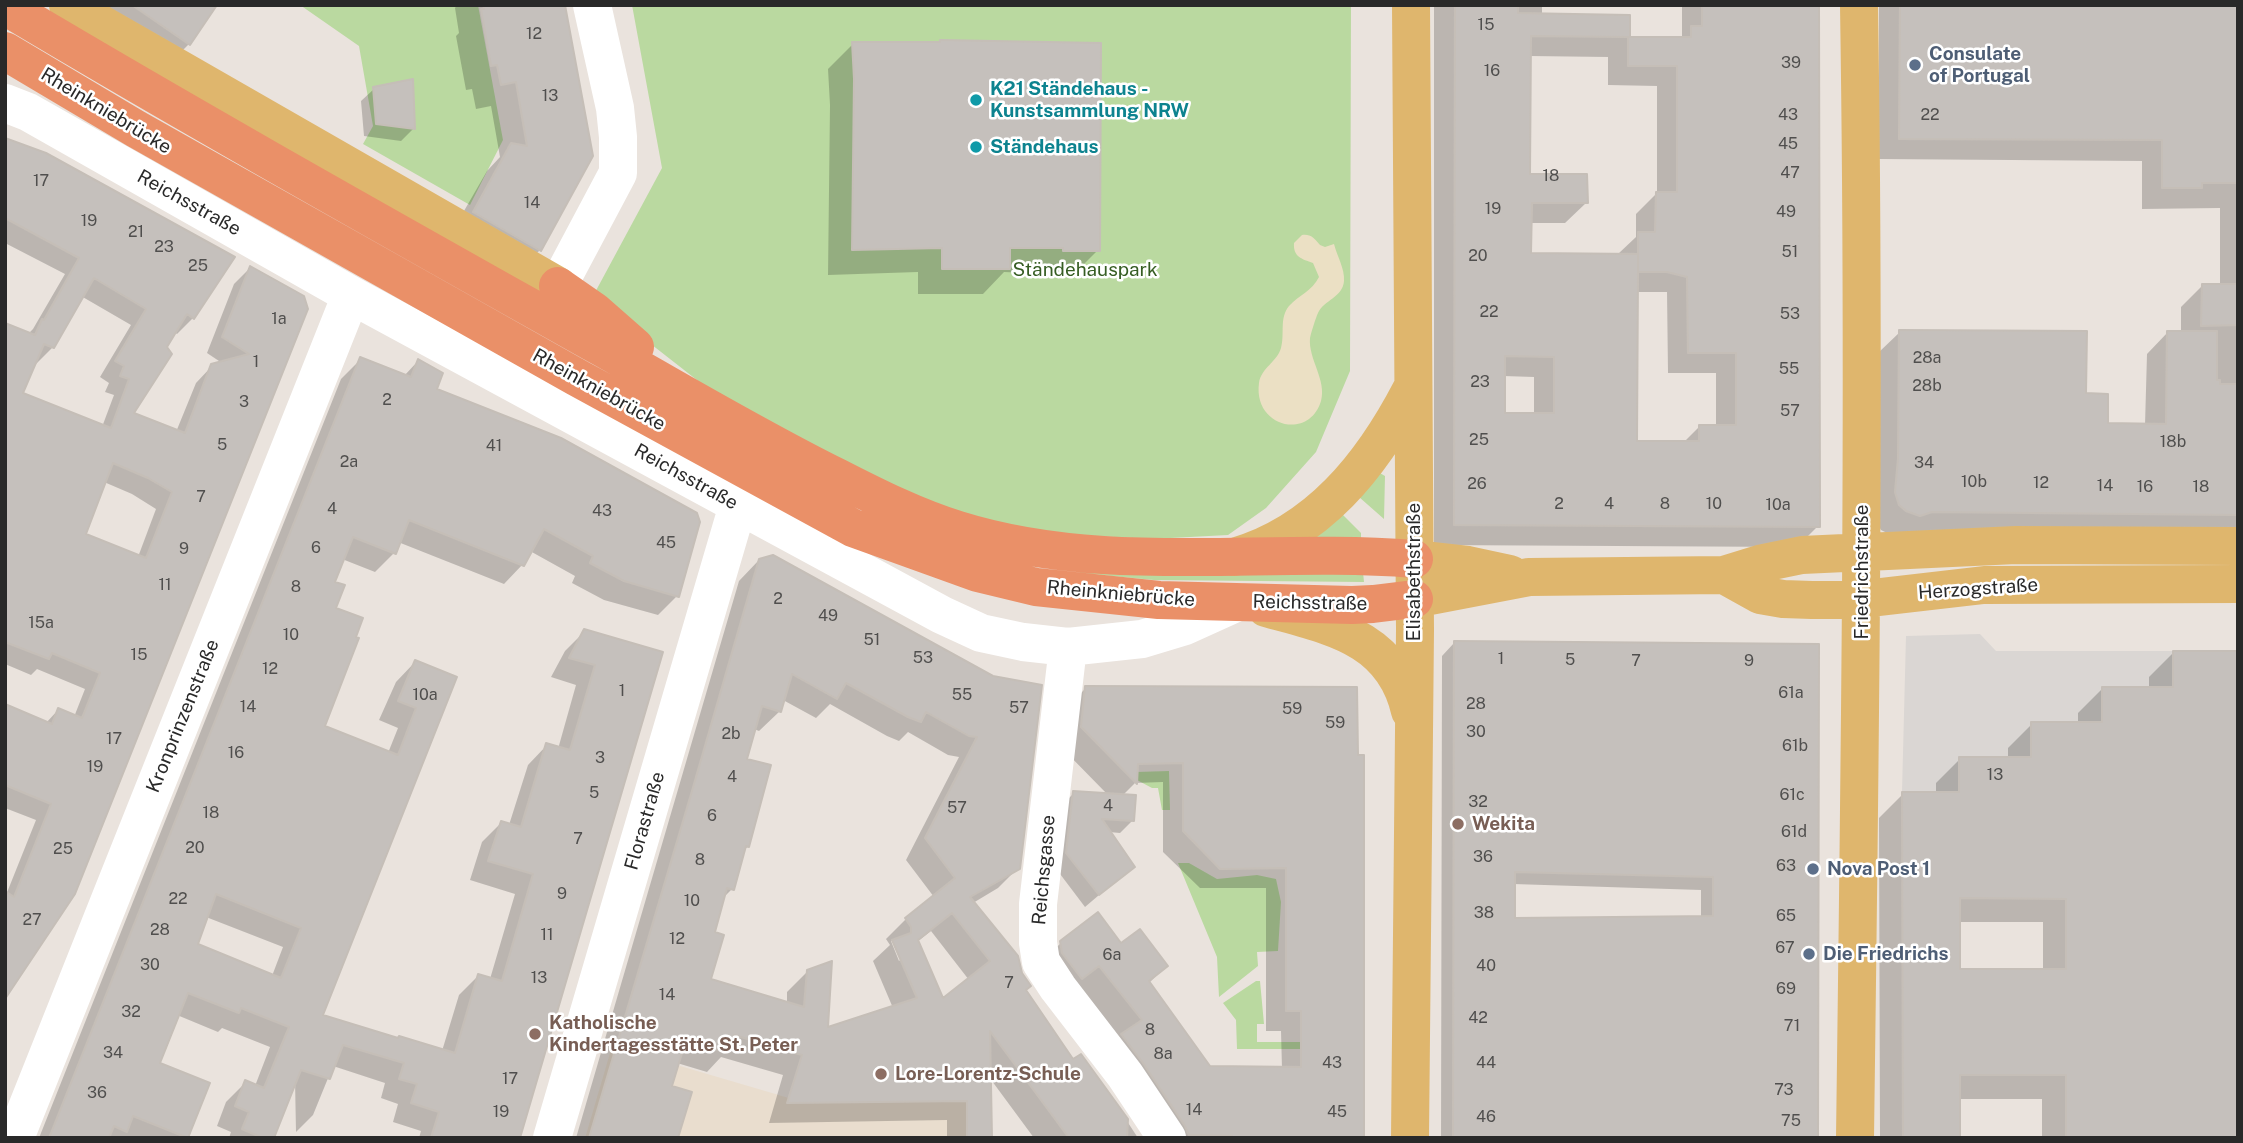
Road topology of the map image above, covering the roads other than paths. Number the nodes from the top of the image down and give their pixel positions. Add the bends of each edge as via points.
1 (68, 5) edge
2 (592, 5) edge
3 (1411, 5) edge
4 (1859, 5) edge
5 (5, 6) edge
6 (5, 51) edge
7 (5, 103) edge
8 (558, 286) junction
9 (351, 295) junction
10 (669, 385) junction
11 (1413, 386) junction
12 (738, 505) junction
13 (2238, 546) edge
14 (1862, 553) junction
15 (1231, 558) junction
16 (1414, 559) junction
17 (1724, 575) junction
18 (1529, 578) junction
19 (2238, 584) edge
20 (1415, 599) junction
21 (1862, 599) junction
22 (1241, 602) junction
23 (1068, 647) junction
24 (1414, 730) junction
25 (15, 1138) edge
26 (552, 1138) edge
27 (1167, 1138) edge
28 (1410, 1138) edge
29 (1855, 1138) edge

1 - 8 main road
2 - 8 street via 615,108 618,173
3 - 11 main road, Elisabethstraße
4 - 14 main road, Friedrichstraße
5 - 10 highway, Rheinkniebrücke
6 - 22 highway, Rheinkniebrücke via 599,390 853,528 978,573 1037,587 1158,600
7 - 9 street, Reichsstraße
8 - 10 highway via 612,327
9 - 12 street, Reichsstraße
9 - 25 street, Kronprinzenstraße
10 - 15 highway via 768,443 881,499 957,530 1091,554
11 - 15 main road via 1388,434 1332,501 1275,541
11 - 16 main road, Elisabethstraße
12 - 23 street, Reichsstraße via 981,633
12 - 26 street, Florastraße
13 - 14 main road, Herzogstraße via 2004,545
14 - 17 main road, Herzogstraße via 1782,558
14 - 21 main road, Friedrichstraße
15 - 16 highway
16 - 18 main road, Herzogstraße
16 - 20 main road, Elisabethstraße
17 - 18 main road, Herzogstraße
17 - 21 main road, Herzogstraße via 1771,597
18 - 20 main road, Herzogstraße
19 - 21 main road, Herzogstraße via 1984,585
20 - 22 highway, Reichsstraße via 1373,604
20 - 24 main road, Elisabethstraße
21 - 29 main road, Friedrichstraße
22 - 23 street, Reichsstraße via 1152,637
22 - 24 main road via 1366,643 1399,682
23 - 27 street, Reichsgasse via 1038,904 1041,962
24 - 28 main road, Elisabethstraße

